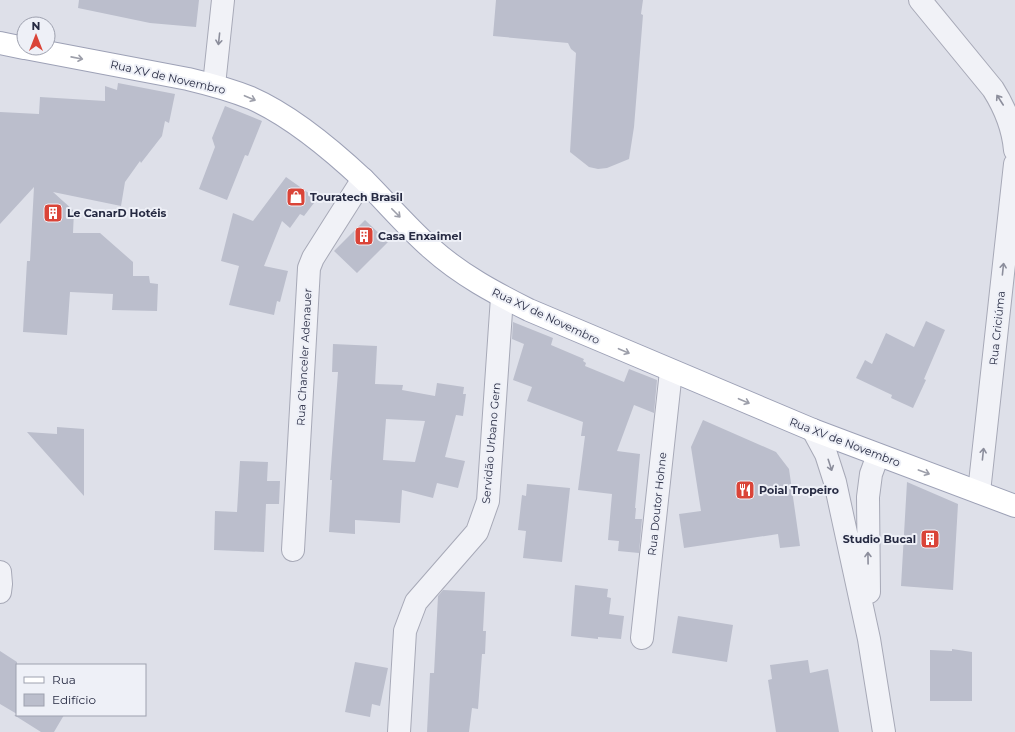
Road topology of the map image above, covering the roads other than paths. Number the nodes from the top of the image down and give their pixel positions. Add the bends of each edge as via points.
1 (223, 0) edge
2 (920, 0) edge
3 (0, 43) edge
4 (16, 46) edge
5 (56, 54) edge
6 (214, 85) junction
7 (1015, 150) edge
8 (1015, 164) edge
9 (363, 180) junction
10 (502, 297) junction
11 (671, 371) junction
12 (813, 430) junction
13 (878, 455) junction
14 (979, 492) junction
15 (1015, 506) edge
16 (293, 550) dead end
17 (0, 572) edge
18 (0, 592) edge
19 (642, 638) dead end
20 (869, 639) junction
21 (399, 732) edge
22 (884, 732) edge

1 -> 6 street
7 -> 2 street via 1012,130 993,89
3 - 4 main road, Rua XV de Novembro
5 -> 6 main road, Rua XV de Novembro
6 -> 9 main road, Rua XV de Novembro via 251,98 278,112 326,147
14 -> 8 street, Rua Criciúma
9 -> 10 main road, Rua XV de Novembro via 432,249 469,277
9 - 16 street, Rua Chanceler Adenauer via 312,258 309,268
10 -> 11 main road, Rua XV de Novembro
10 - 21 street, Servidão Urbano Gern via 488,501 477,532 416,602 405,631
11 -> 12 main road, Rua XV de Novembro
11 - 19 street, Rua Doutor Hohne
12 - 13 main road, Rua XV de Novembro
12 -> 20 street via 826,454 835,482
13 -> 14 main road, Rua XV de Novembro
20 -> 13 street via 868,497
14 - 15 main road, Rua XV de Novembro
17 - 18 street
20 - 22 street

